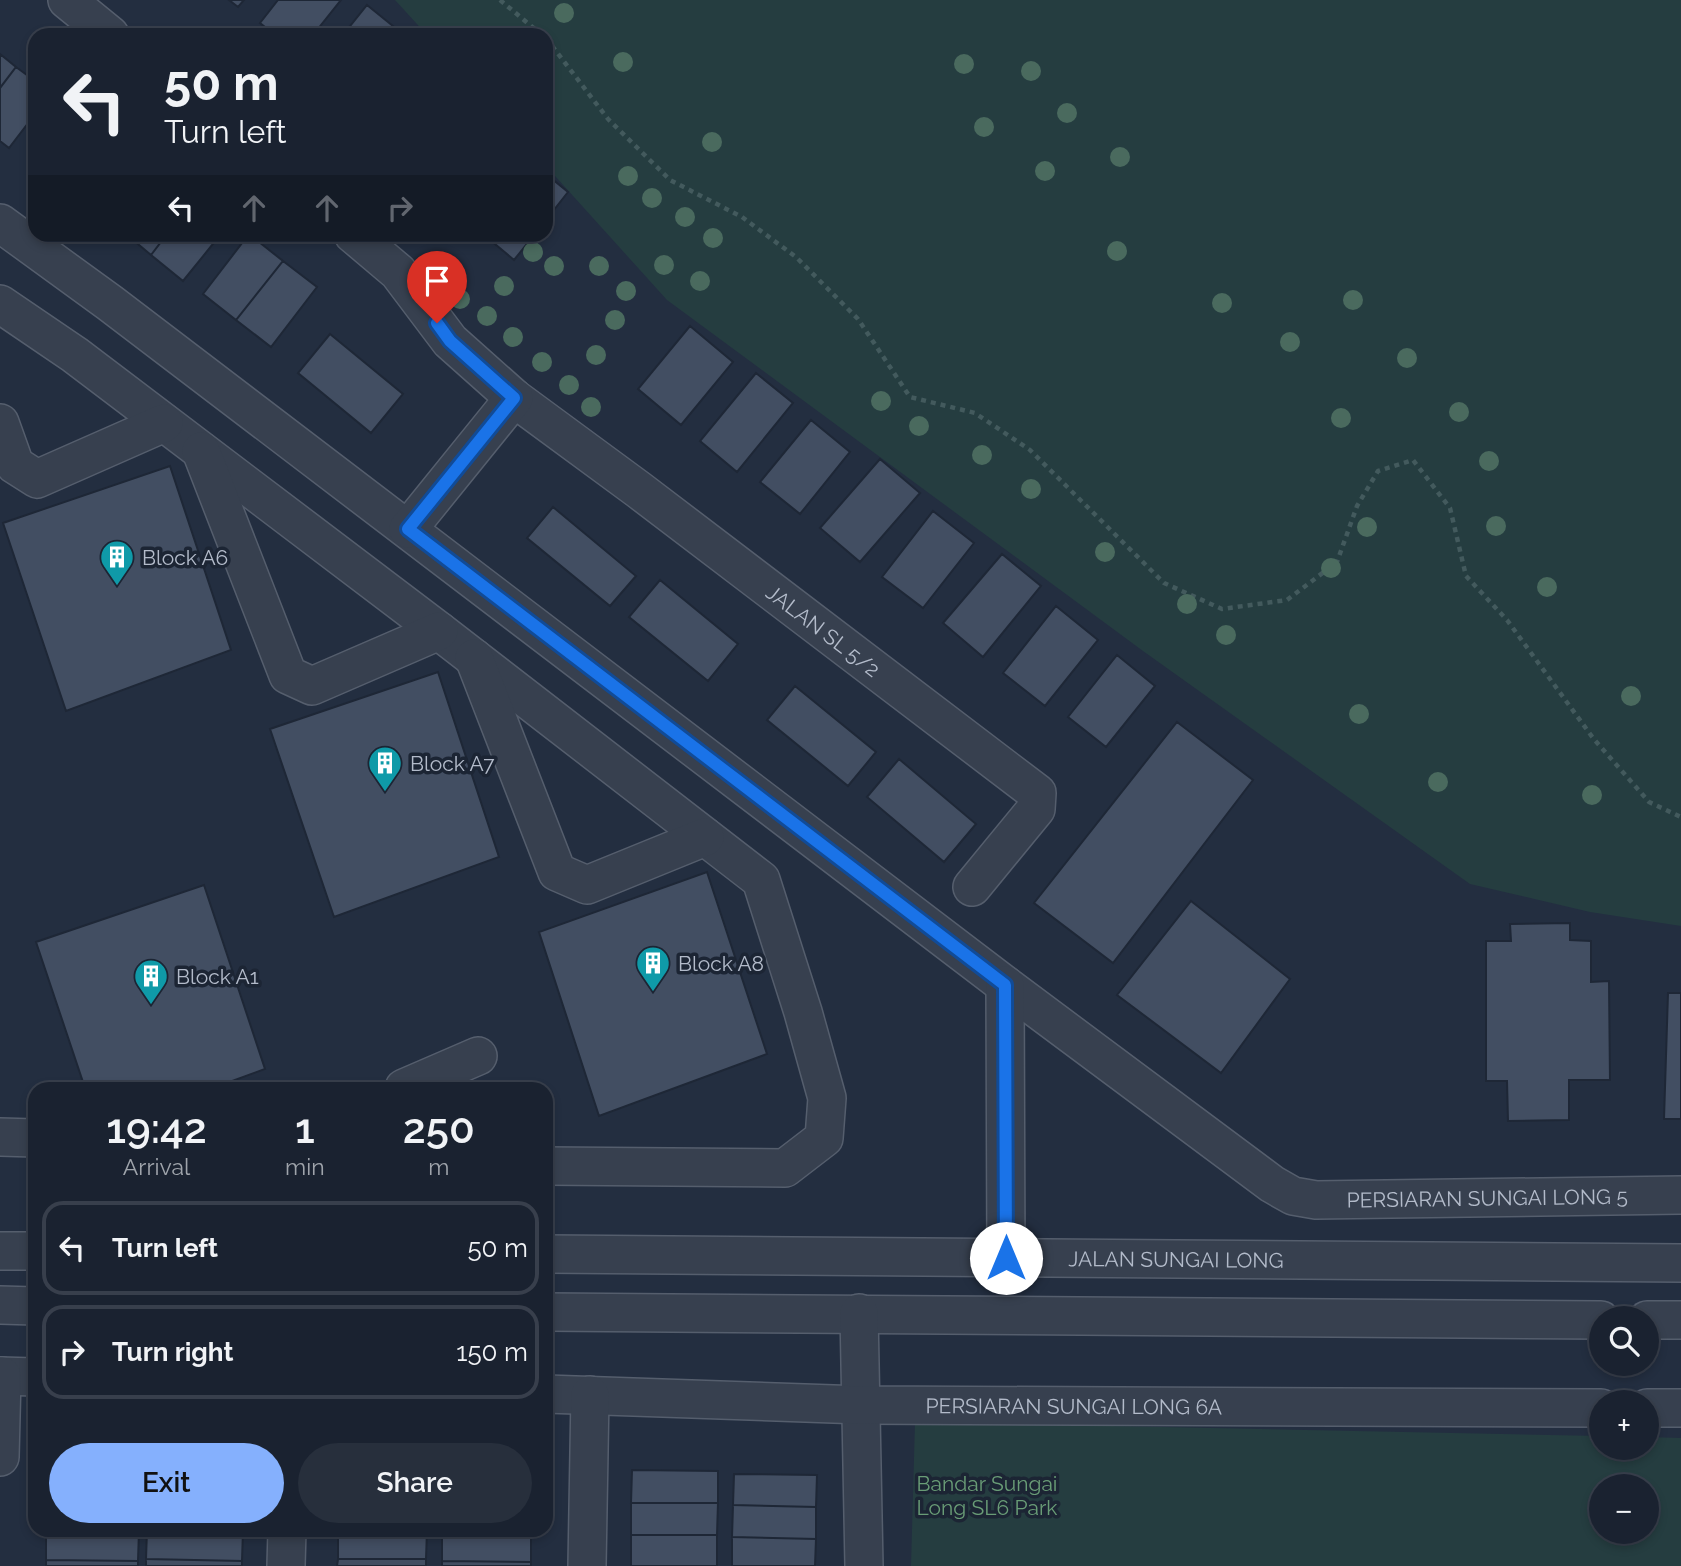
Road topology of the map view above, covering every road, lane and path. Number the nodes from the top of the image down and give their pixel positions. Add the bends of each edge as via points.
1 (67, 0) edge
2 (500, 0) edge
3 (101, 28) edge
4 (534, 28) edge
5 (553, 48) edge
6 (0, 223) edge
7 (362, 242) edge
8 (0, 304) edge
9 (514, 398) junction
10 (0, 423) edge
11 (164, 423) junction
12 (201, 451) junction
13 (408, 529) junction
14 (439, 631) junction
15 (474, 658) junction
16 (1681, 817) edge
17 (705, 837) junction
18 (972, 887) dead end
19 (1005, 985) junction
20 (478, 1056) dead end
21 (418, 1082) edge
22 (0, 1138) edge
23 (28, 1138) edge
24 (553, 1166) edge
25 (1681, 1195) edge
26 (0, 1251) edge
27 (28, 1251) edge
28 (553, 1254) edge
29 (1006, 1258) junction
30 (1681, 1263) edge
31 (0, 1305) edge
32 (28, 1306) edge
33 (553, 1312) edge
34 (859, 1313) junction
35 (1589, 1320) edge
36 (1659, 1320) edge
37 (1681, 1320) edge
38 (12, 1376) edge
39 (553, 1394) edge
40 (590, 1395) junction
41 (862, 1405) junction
42 (1589, 1408) edge
43 (1659, 1408) edge
44 (1681, 1408) edge
45 (0, 1457) edge
46 (287, 1537) edge
47 (286, 1566) edge
48 (587, 1566) edge
49 (864, 1566) edge

1 - 3 street
2 - 4 path
5 - 16 path via 608,119 670,180 742,217 796,257 858,319 910,397 975,413 1030,450 1164,583 1222,609 1287,600 1337,562 1357,506 1378,471 1413,460 1450,508 1466,576 1507,620 1593,738 1648,802
6 - 13 street
7 - 9 street via 398,272 450,341
8 - 11 street
9 - 13 street
9 - 18 street, JALAN SL 5/2 via 1037,793 1036,809
10 - 11 street via 15,465 37,479
11 - 12 street
12 - 14 street
12 - 14 street via 288,675 312,686
13 - 19 street
14 - 15 street
15 - 17 street
15 - 17 street via 557,872 587,886
17 - 24 street via 761,880 827,1098 824,1138 785,1168
19 - 25 street, PERSIARAN SUNGAI LONG 5 via 1293,1196 1316,1200
19 - 29 street
20 - 21 street
22 - 23 street
26 - 27 street
28 - 29 street, JALAN SUNGAI LONG
29 - 30 street, JALAN SUNGAI LONG
31 - 32 street
33 - 34 street
34 - 35 street
34 - 41 street
36 - 37 street
38 - 45 street
39 - 40 street, PERSIARAN SUNGAI LONG 6A
40 - 41 street, PERSIARAN SUNGAI LONG 6A
40 - 48 street
41 - 42 street, PERSIARAN SUNGAI LONG 6A
41 - 49 street
43 - 44 street
46 - 47 street

